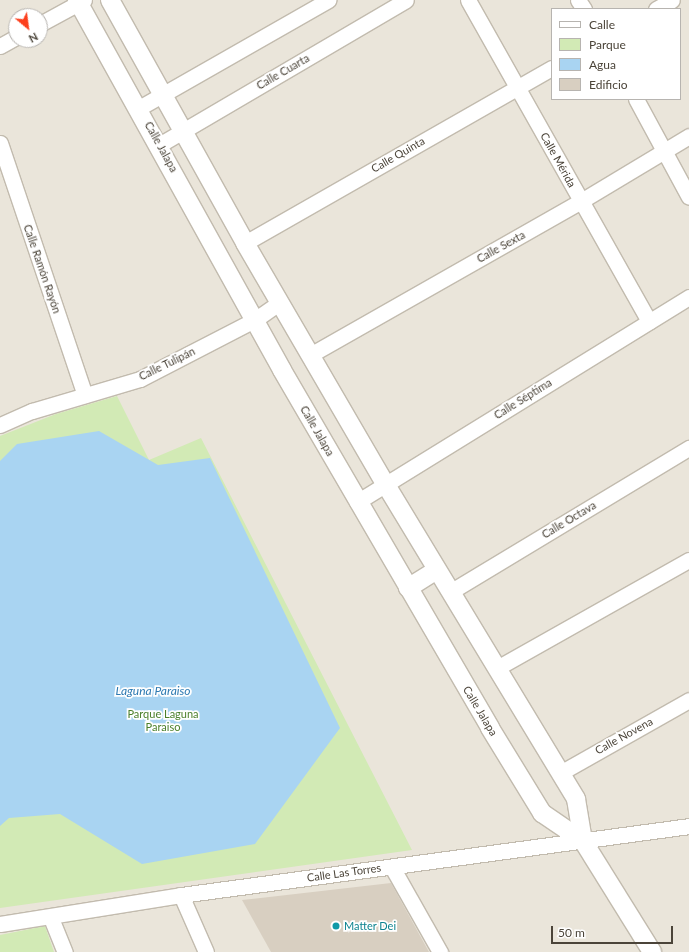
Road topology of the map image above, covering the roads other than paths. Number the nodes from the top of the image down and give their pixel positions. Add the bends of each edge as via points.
1 (110, 0) edge
2 (328, 0) edge
3 (406, 0) edge
4 (468, 0) edge
5 (672, 0) edge
6 (80, 1) edge
7 (658, 8) edge
8 (48, 19) edge
9 (551, 69) edge
10 (517, 88) junction
11 (163, 96) junction
12 (637, 100) edge
13 (139, 108) junction
14 (183, 131) junction
15 (689, 136) edge
16 (0, 143) edge
17 (159, 145) junction
18 (663, 150) junction
19 (689, 197) edge
20 (581, 201) junction
21 (245, 243) junction
22 (689, 297) edge
23 (280, 302) junction
24 (256, 319) junction
25 (649, 321) junction
26 (310, 355) junction
27 (85, 395) junction
28 (0, 425) edge
29 (689, 448) edge
30 (386, 484) junction
31 (357, 502) junction
32 (689, 560) edge
33 (437, 570) junction
34 (408, 588) junction
35 (450, 592) junction
36 (497, 668) junction
37 (689, 700) edge
38 (560, 773) junction
39 (689, 826) edge
40 (583, 841) junction
41 (392, 867) junction
42 (181, 895) junction
43 (51, 918) junction
44 (0, 924) edge
45 (65, 952) edge
46 (206, 952) edge
47 (440, 952) edge
48 (652, 952) edge

1 - 11 street, Calle Jalapa
2 - 11 street
3 - 14 street, Calle Cuarta
4 - 10 street, Calle Mérida
5 - 7 street
6 - 8 street
6 - 13 street, Calle Jalapa
9 - 10 street, Calle Quinta
10 - 20 street, Calle Mérida
10 - 21 street, Calle Quinta
11 - 13 street
11 - 14 street, Calle Jalapa
12 - 18 street
13 - 17 street, Calle Jalapa
14 - 17 street, Calle Cuarta
14 - 21 street, Calle Jalapa
15 - 18 street, Calle Sexta
16 - 27 street, Calle Ramón Rayón
17 - 24 street, Calle Jalapa
18 - 19 street
18 - 20 street, Calle Sexta
20 - 25 street, Calle Mérida
20 - 26 street, Calle Sexta
21 - 23 street, Calle Jalapa
22 - 25 street, Calle Séptima
23 - 24 street, Calle Tulipán
23 - 26 street, Calle Jalapa
24 - 27 street, Calle Tulipán via 140,379
24 - 31 street, Calle Jalapa
25 - 30 street, Calle Séptima
26 - 30 street, Calle Jalapa
27 - 28 street, Calle Tulipán
29 - 35 street, Calle Octava
30 - 31 street, Calle Séptima
30 - 33 street, Calle Jalapa
31 - 34 street, Calle Jalapa
32 - 36 street
33 - 34 street
33 - 35 street, Calle Jalapa
34 - 40 street, Calle Jalapa via 542,813
35 - 36 street, Calle Jalapa
36 - 38 street, Calle Jalapa
37 - 38 street, Calle Novena
38 - 40 street, Calle Jalapa via 576,799
39 - 40 street, Calle Las Torres
40 - 41 street, Calle Las Torres
40 - 48 street, Calle Jalapa
41 - 42 street, Calle Las Torres
41 - 47 street
42 - 43 street, Calle Las Torres
42 - 46 street
43 - 44 street, Calle Las Torres
43 - 45 street

